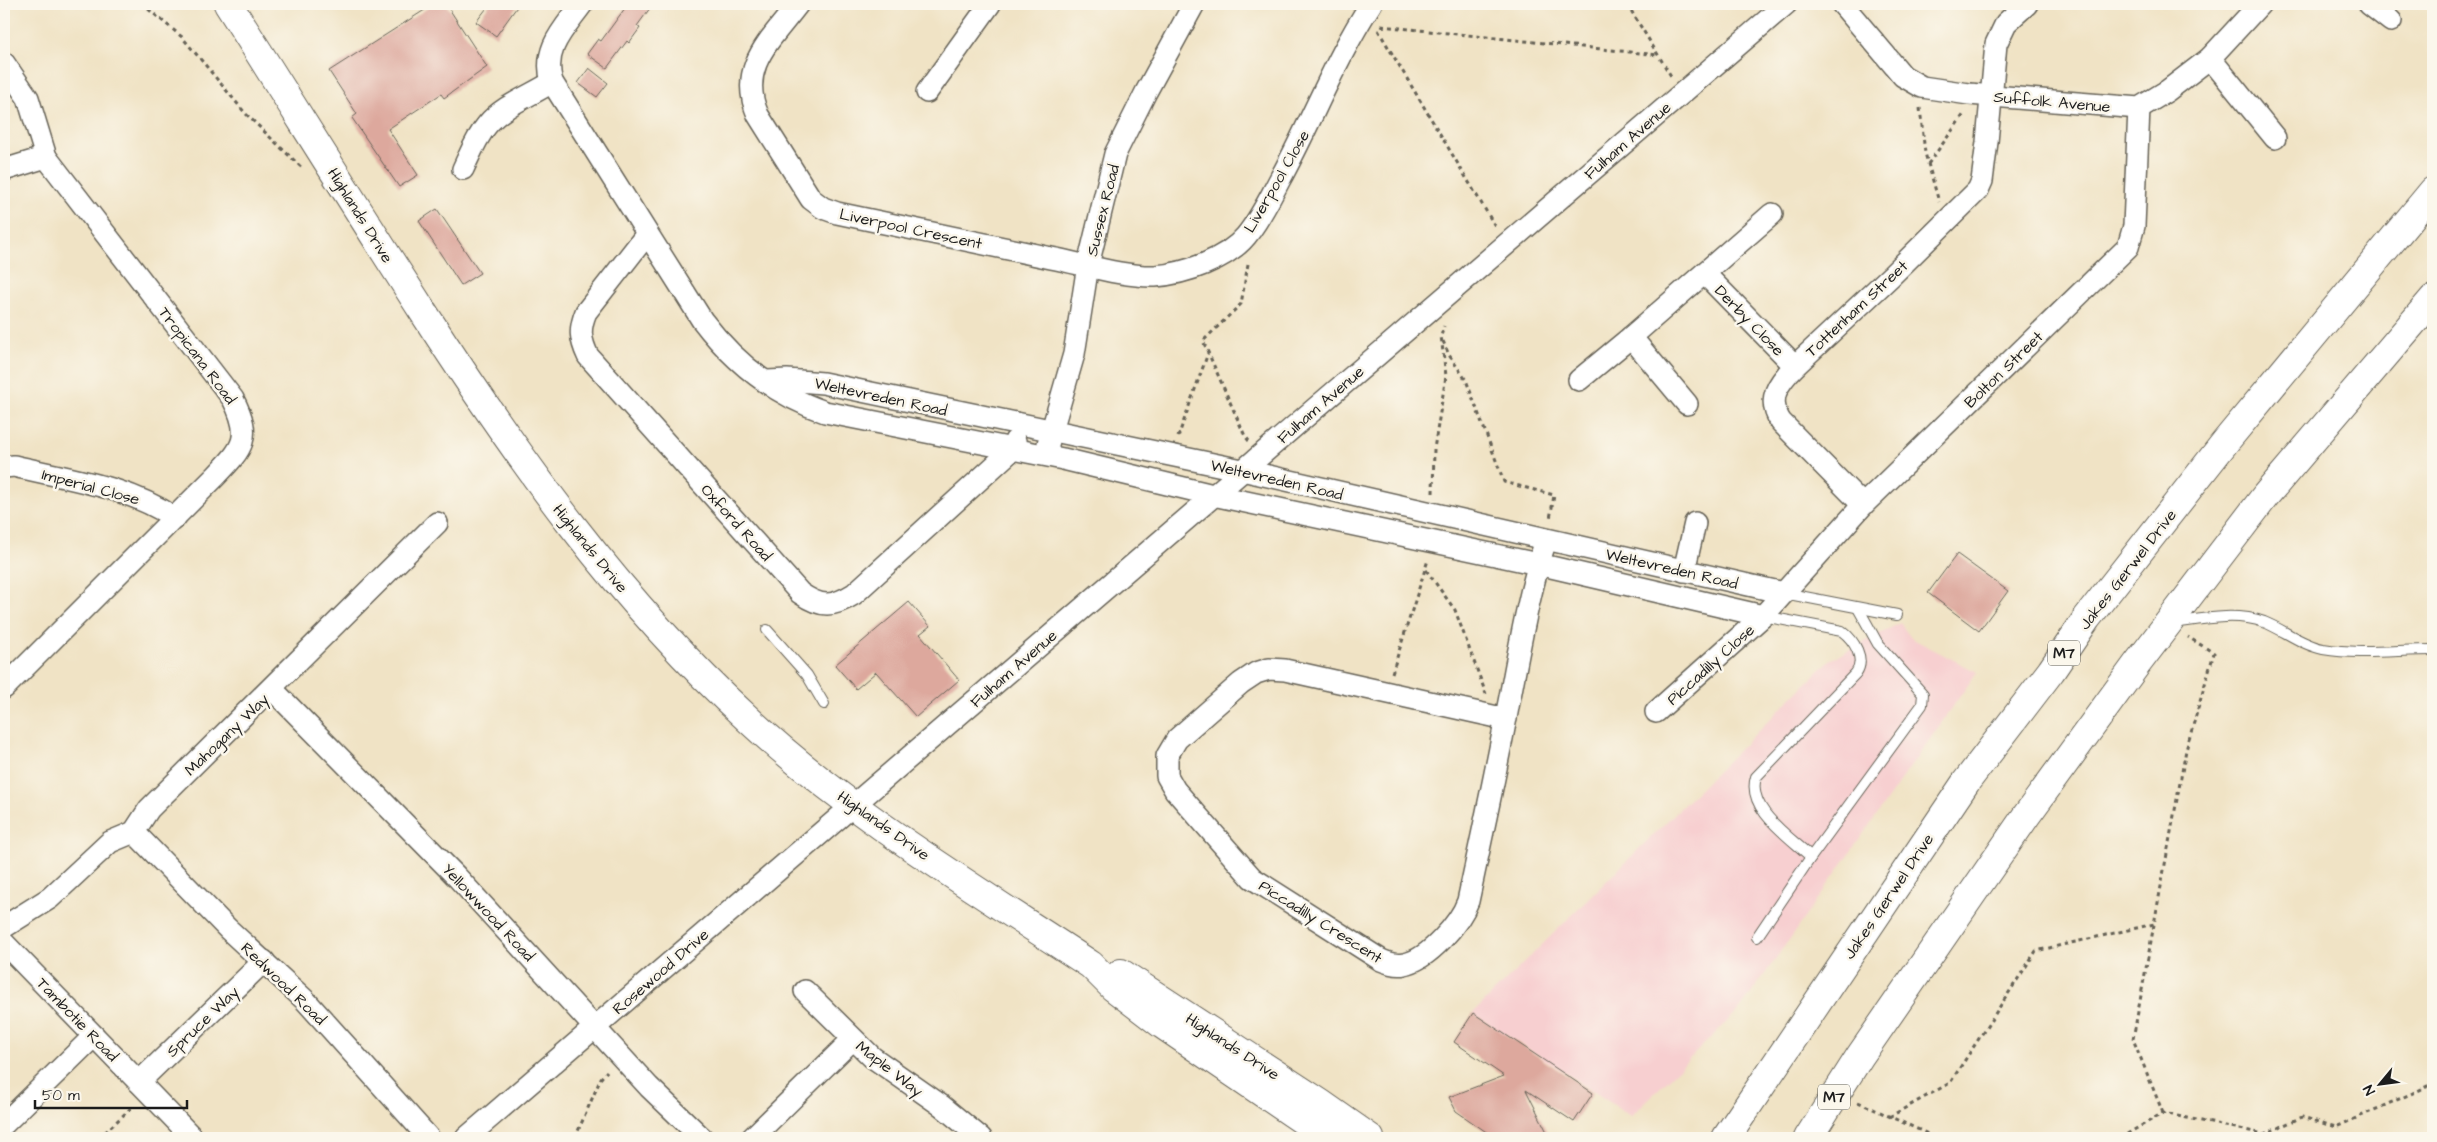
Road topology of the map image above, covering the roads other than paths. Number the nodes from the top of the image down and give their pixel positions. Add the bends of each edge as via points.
1 (228, 4) edge
2 (582, 4) edge
3 (798, 4) edge
4 (990, 4) edge
5 (1194, 4) edge
6 (1371, 4) edge
7 (1786, 4) edge
8 (1842, 4) edge
9 (2027, 4) edge
10 (2260, 4) edge
11 (2369, 4) edge
12 (2391, 21) dead end
13 (2210, 58) junction
14 (4, 63) edge
15 (552, 82) junction
16 (927, 92) dead end
17 (1992, 96) junction
18 (2139, 108) junction
19 (2275, 138) dead end
20 (46, 157) junction
21 (4, 170) edge
22 (463, 170) dead end
23 (2433, 191) edge
24 (1772, 214) dead end
25 (647, 234) junction
26 (1088, 265) junction
27 (1705, 274) junction
28 (2433, 299) edge
29 (1631, 337) junction
30 (1795, 366) junction
31 (1579, 380) dead end
32 (768, 381) junction
33 (1688, 404) dead end
34 (1018, 424) junction
35 (1051, 431) junction
36 (1012, 450) junction
37 (1044, 456) junction
38 (4, 467) edge
39 (1242, 470) junction
40 (1213, 496) junction
41 (1863, 505) junction
42 (175, 518) junction
43 (438, 523) dead end
44 (1695, 523) dead end
45 (1546, 540) junction
46 (1538, 564) junction
47 (1684, 571) junction
48 (1784, 593) junction
49 (1858, 608) junction
50 (1897, 615) dead end
51 (1764, 616) junction
52 (2168, 624) junction
53 (767, 630) dead end
54 (2433, 650) edge
55 (4, 688) edge
56 (272, 689) junction
57 (824, 704) dead end
58 (1656, 712) dead end
59 (1506, 720) junction
60 (854, 806) junction
61 (134, 832) junction
62 (1811, 857) junction
63 (4, 927) edge
64 (1756, 936) dead end
65 (4, 943) edge
66 (264, 961) junction
67 (1091, 965) junction
68 (804, 991) dead end
69 (594, 1028) junction
70 (94, 1036) junction
71 (853, 1038) junction
72 (143, 1087) junction
73 (4, 1124) edge
74 (193, 1138) edge
75 (429, 1138) edge
76 (466, 1138) edge
77 (702, 1138) edge
78 (752, 1138) edge
79 (981, 1138) edge
80 (1329, 1138) edge
81 (1370, 1138) edge
82 (1726, 1138) edge
83 (1808, 1138) edge

1 - 60 main road, Highlands Drive via 481,400 569,522 625,591 695,668 802,766
2 - 15 street via 556,40 549,56 548,70
3 - 26 street, Liverpool Crescent via 757,60 752,72 752,101 811,199 837,213
4 - 16 street
5 - 26 street, Sussex Road via 1115,154
6 - 26 street, Liverpool Close via 1260,217 1238,244 1215,257 1170,274 1145,275
7 - 39 street, Fulham Avenue
8 - 17 street, Suffolk Avenue via 1911,82 1940,91
9 - 17 street, Tottenham Street via 2000,33 1993,65
10 - 13 street
11 - 12 street
13 - 18 street
13 - 19 street
14 - 20 street via 28,98
15 - 22 street via 486,125
15 - 25 street, Weltevreden Road
17 - 18 street, Suffolk Avenue
17 - 30 street, Tottenham Street via 1982,181 1978,190
18 - 41 street, Bolton Street via 2134,226 2128,247
20 - 21 street
20 - 42 street, Tropicana Road via 233,399 243,419 244,439 233,458
23 - 82 main road, Jakes Gerwel Drive / M7 via 2226,441 2087,618 1966,782
24 - 27 street, Derby Close
25 - 32 street, Weltevreden Road via 723,347 744,367
25 - 36 street, Oxford Road via 586,312 580,326 581,341 588,356 800,593 812,602 840,603 854,594
26 - 35 street, Sussex Road via 1074,354
27 - 29 street, Derby Close
27 - 30 street, Derby Close
28 - 52 main road, M7 via 2266,495
29 - 31 street, Derby Close
29 - 33 street
30 - 41 street, Tottenham Street via 1783,378 1773,396 1777,416
32 - 34 street, Weltevreden Road via 823,383
32 - 36 street, Weltevreden Road via 789,397 825,412
34 - 35 street, Weltevreden Road
34 - 36 street
35 - 37 street, Sussex Road
35 - 39 street, Weltevreden Road
36 - 37 street, Weltevreden Road
37 - 40 street, Weltevreden Road
38 - 42 street, Imperial Close via 14,466 110,488 154,504
39 - 40 street, Fulham Avenue
39 - 45 street, Weltevreden Road
40 - 46 street, Weltevreden Road
40 - 60 street, Fulham Avenue
41 - 48 street, Bolton Street
42 - 55 street, Tropicana Road
43 - 56 street, Mahogany Way
44 - 47 street
45 - 46 street, Piccadilly Crescent
45 - 47 street, Weltevreden Road
46 - 51 street, Weltevreden Road
46 - 59 street, Piccadilly Crescent
47 - 48 street, Weltevreden Road
48 - 49 lane
48 - 51 street, Piccadilly Close
49 - 50 lane
49 - 62 lane via 1878,644 1920,690 1923,700
51 - 58 street, Piccadilly Close
51 - 62 lane via 1842,631 1860,658 1856,673 1756,777 1757,803
52 - 54 lane via 2220,617 2240,618 2263,622 2322,648 2383,652
52 - 83 main road, M7 via 2026,816
53 - 57 lane via 807,675
56 - 61 street, Mahogany Way via 149,809
56 - 69 street, Yellowwood Road via 489,910
59 - 59 street, Piccadilly Crescent via 1463,914 1425,955 1402,965 1381,960 1252,878 1175,790 1167,776 1166,763 1177,740 1241,683 1262,671 1285,670
60 - 67 main road, Highlands Drive
60 - 69 street, Rosewood Drive
61 - 63 street via 110,842 50,898
61 - 66 street, Redwood Road via 228,929
62 - 64 lane
65 - 70 street, Tambotie Road
66 - 72 street, Spruce Way
66 - 75 street, Redwood Road via 305,1000
67 - 80 main road, Highlands Drive via 1113,987 1163,1025
67 - 81 main road, Highlands Drive via 1126,975
68 - 71 street, Maple Way
69 - 76 street, Rosewood Drive
69 - 77 street, Yellowwood Road
70 - 72 street, Tambotie Road
70 - 73 street
71 - 78 street
71 - 79 street, Maple Way via 879,1062
72 - 74 street, Tambotie Road

